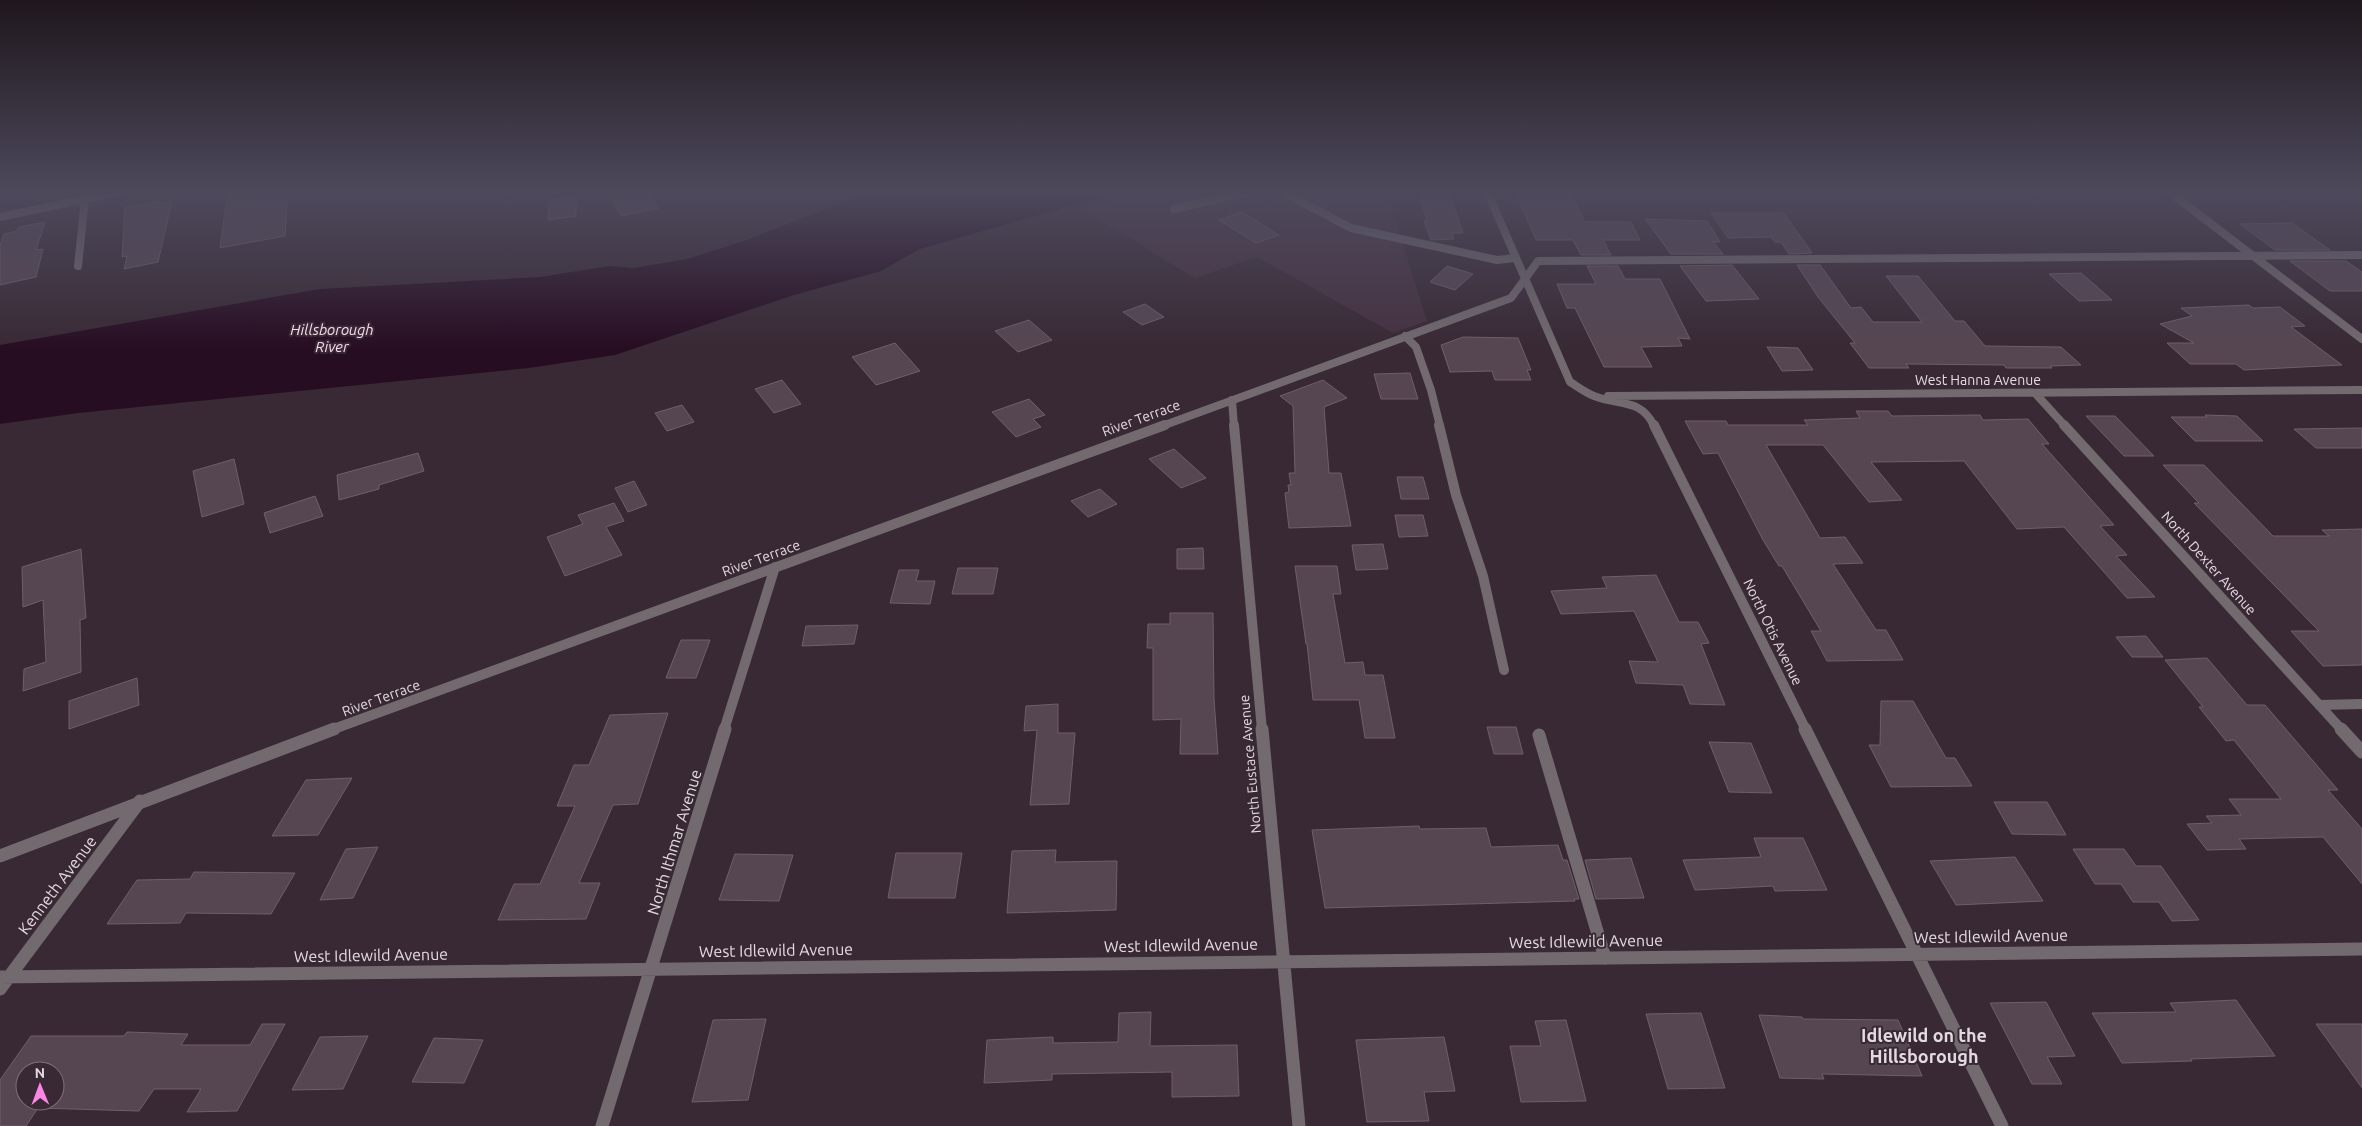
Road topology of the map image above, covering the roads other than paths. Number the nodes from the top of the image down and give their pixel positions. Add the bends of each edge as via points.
1 (80, 244) edge
2 (1418, 244) edge
3 (1509, 244) edge
4 (2238, 244) edge
5 (2362, 255) edge
6 (2254, 256) junction
7 (1515, 258) junction
8 (78, 266) dead end
9 (1524, 278) junction
10 (1405, 336) junction
11 (2362, 339) edge
12 (2362, 390) edge
13 (2035, 393) junction
14 (1594, 396) junction
15 (1232, 400) junction
16 (775, 567) junction
17 (1504, 670) dead end
18 (2362, 704) edge
19 (2318, 705) junction
20 (1539, 735) dead end
21 (2362, 752) edge
22 (140, 801) junction
23 (0, 856) edge
24 (2362, 949) edge
25 (1915, 954) junction
26 (1605, 958) junction
27 (1284, 962) junction
28 (652, 968) junction
29 (4, 977) edge
30 (0, 989) edge
31 (602, 1126) edge
32 (1299, 1126) edge
33 (2002, 1126) edge

1 - 8 street
2 - 7 street via 1497,260
3 - 7 street, North Otis Avenue
4 - 6 street
5 - 6 street
6 - 9 street, River Terrace via 1538,261
6 - 11 street
7 - 9 street, North Otis Avenue
9 - 10 street, River Terrace via 1511,298
9 - 14 street, North Otis Avenue via 1570,382
10 - 15 street, River Terrace
10 - 17 street via 1416,347 1431,390 1456,495 1483,576
12 - 13 street, West Hanna Avenue
13 - 14 street, West Hanna Avenue
13 - 19 street, North Dexter Avenue
14 - 25 street, North Otis Avenue via 1648,413
15 - 16 street, River Terrace
15 - 27 street, North Eustace Avenue
16 - 22 street, River Terrace
16 - 28 street, North Ithmar Avenue
18 - 19 street
19 - 21 street, North Dexter Avenue
20 - 26 street
22 - 23 street, River Terrace
22 - 29 street, Kenneth Avenue
24 - 25 street, West Idlewild Avenue
25 - 26 street, West Idlewild Avenue
25 - 33 street, North Otis Avenue
26 - 27 street, West Idlewild Avenue
27 - 28 street, West Idlewild Avenue
27 - 32 street, North Eustace Avenue
28 - 29 street, West Idlewild Avenue
28 - 31 street, North Ithmar Avenue
29 - 30 street, Kenneth Avenue

